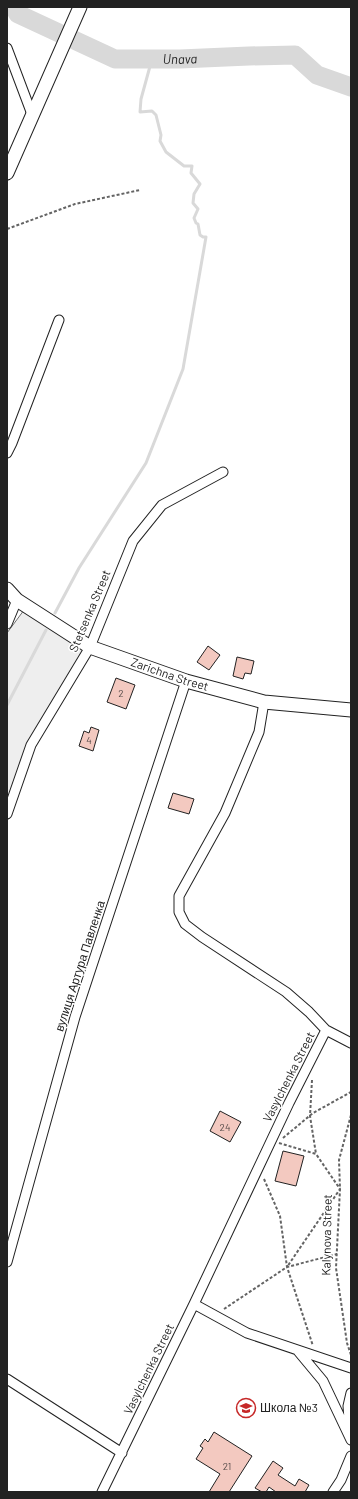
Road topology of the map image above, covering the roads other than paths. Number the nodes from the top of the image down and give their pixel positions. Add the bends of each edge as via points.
1 (80, 7) edge
2 (7, 48) edge
3 (33, 117) junction
4 (7, 173) edge
5 (59, 320) dead end
6 (7, 453) edge
7 (223, 472) dead end
8 (7, 590) edge
9 (17, 600) junction
10 (7, 624) edge
11 (90, 647) junction
12 (186, 681) junction
13 (264, 702) junction
14 (351, 710) edge
15 (7, 814) edge
16 (326, 1030) junction
17 (351, 1043) edge
18 (7, 1262) edge
19 (194, 1304) junction
20 (297, 1350) junction
21 (351, 1368) edge
22 (7, 1379) edge
23 (351, 1393) edge
24 (351, 1440) edge
25 (351, 1443) edge
26 (122, 1452) junction
27 (351, 1456) edge
28 (102, 1492) edge
29 (333, 1492) edge

1 - 3 street
2 - 3 street
3 - 4 street
5 - 6 street
7 - 11 street, Stetsenka Street via 162,505 133,541
8 - 9 street, Zarichna Street
9 - 10 street
9 - 11 street, Zarichna Street
11 - 12 street, Zarichna Street
11 - 15 street, Stetsenka Street via 31,746
12 - 13 street, Zarichna Street
12 - 18 street, вулиця Артура Павленка via 75,1017
13 - 14 street, Zarichna Street
13 - 16 street, Vasylchenka Street via 259,732 225,813 179,896 179,912 185,924 286,992
16 - 17 street
16 - 19 street, Vasylchenka Street
19 - 20 street via 246,1333
19 - 26 street, Vasylchenka Street
20 - 21 street
20 - 24 street via 323,1381
22 - 26 street
23 - 24 street via 348,1406
24 - 25 street
26 - 28 street, Vasylchenka Street
27 - 29 street

